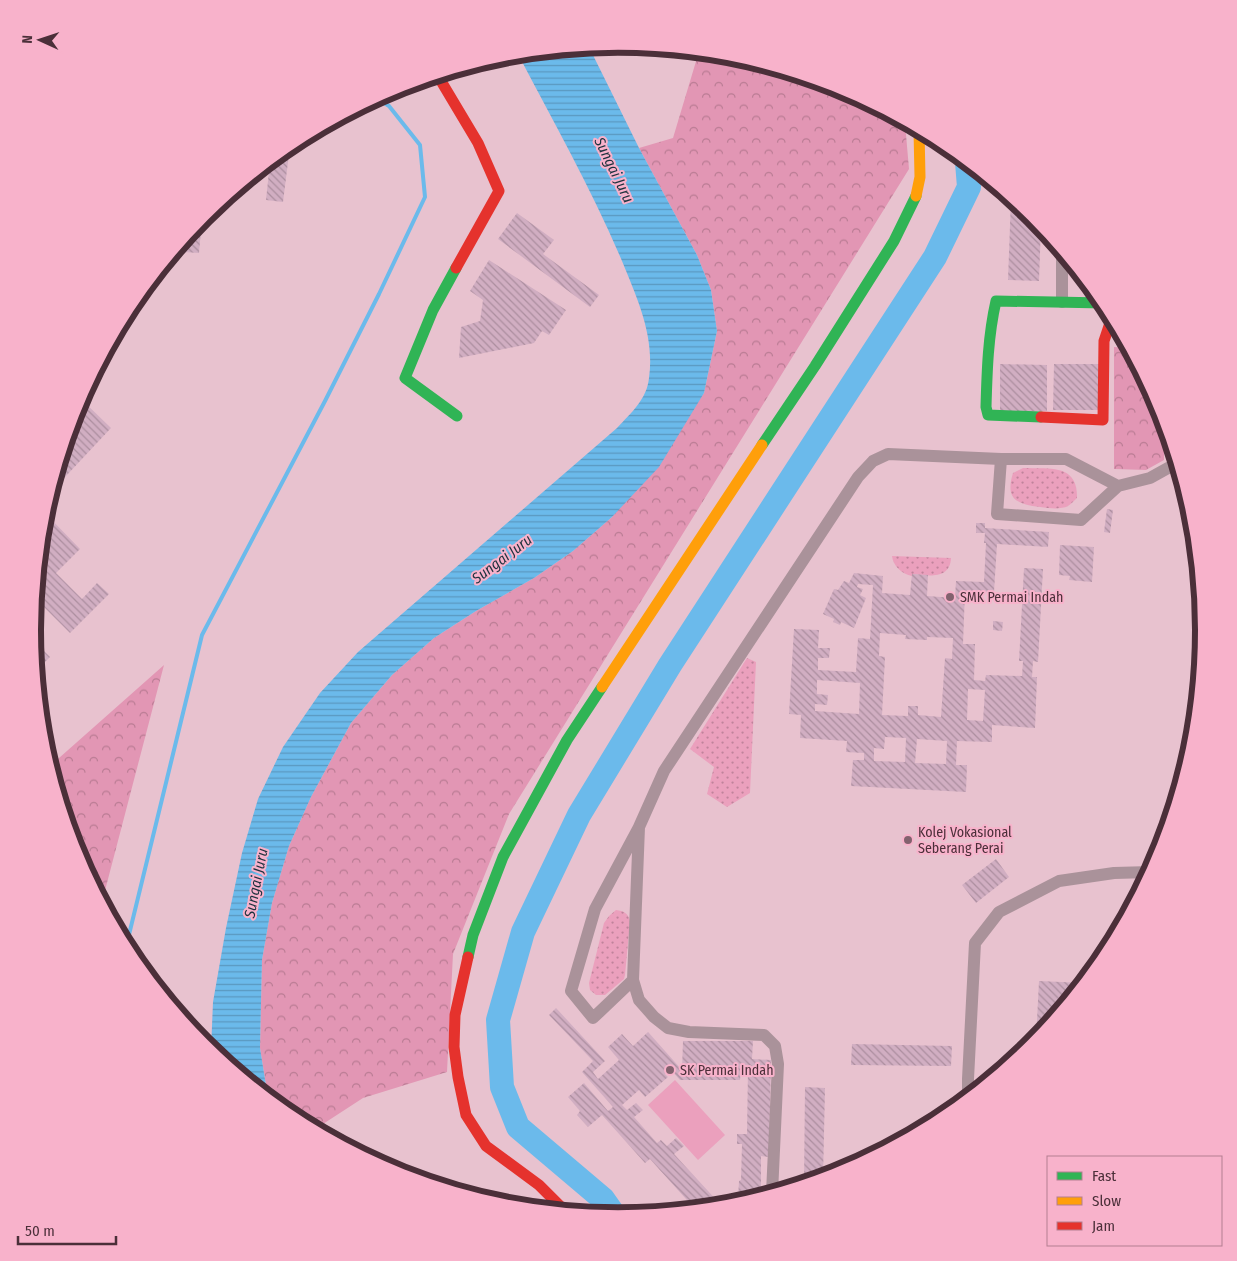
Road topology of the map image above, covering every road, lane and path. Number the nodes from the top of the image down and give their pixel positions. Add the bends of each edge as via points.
1 (441, 81) edge
2 (919, 139) edge
3 (1062, 262) edge
4 (1062, 302) junction
5 (1092, 302) edge
6 (1109, 327) edge
7 (457, 416) dead end
8 (1001, 459) junction
9 (1171, 465) edge
10 (1118, 486) junction
11 (638, 827) junction
12 (1142, 872) edge
13 (633, 980) junction
14 (968, 1089) edge
15 (772, 1187) edge
16 (558, 1205) edge

1 - 7 street via 478,144 499,192 433,310 405,378
2 - 16 street via 920,177 916,199 894,241 567,740 503,857 474,935 459,992 454,1047 466,1115 486,1146
3 - 4 street
4 - 5 street
4 - 6 street via 996,301 989,337 988,415 1103,420 1104,341
8 - 10 street via 1066,459
8 - 10 street via 997,514 1081,520
8 - 11 street via 888,454 872,461 858,477 664,771
9 - 10 street via 1150,478
11 - 13 street
11 - 13 street via 596,909 571,991 594,1018
12 - 14 street via 1059,881 999,912 975,943
13 - 15 street via 639,1000 668,1028 764,1035 775,1046 778,1064

